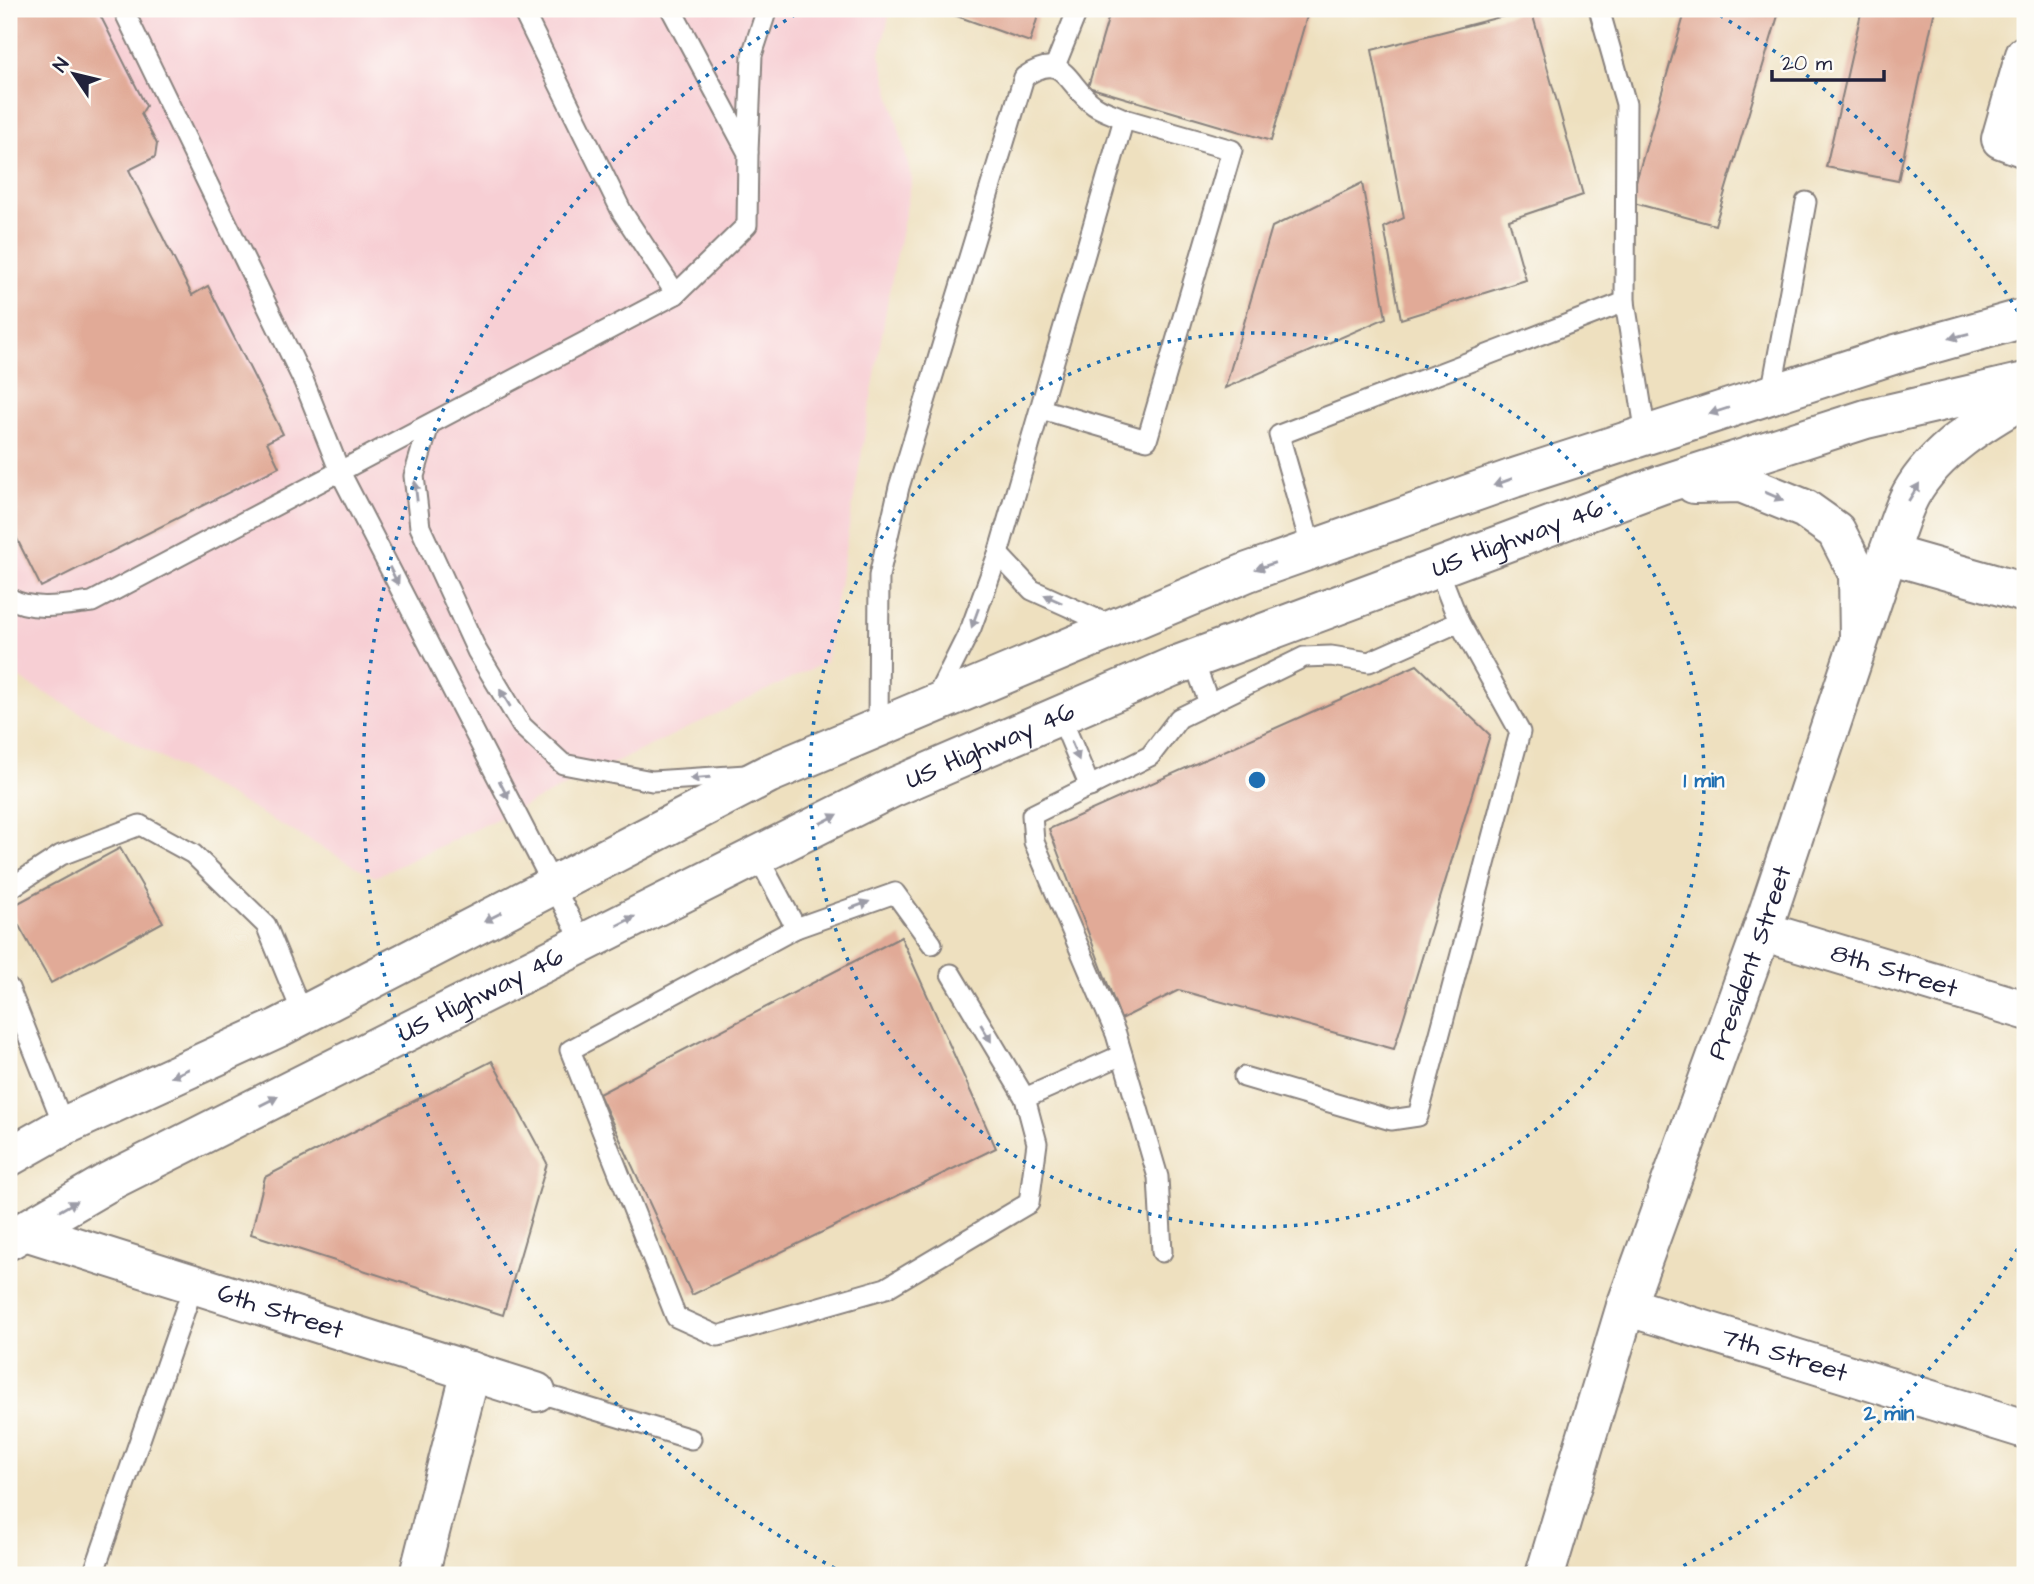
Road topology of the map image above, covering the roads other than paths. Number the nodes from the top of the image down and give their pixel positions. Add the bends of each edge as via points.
1 (123, 9) edge
2 (522, 9) edge
3 (671, 9) edge
4 (767, 9) edge
5 (1078, 9) edge
6 (1600, 9) edge
7 (2025, 55) edge
8 (1055, 66) junction
9 (1124, 119) junction
10 (2025, 148) edge
11 (748, 153) junction
12 (1806, 202) dead end
13 (676, 294) junction
14 (1625, 302) junction
15 (2025, 318) edge
16 (2025, 382) edge
17 (1771, 394) junction
18 (2025, 398) edge
19 (1041, 409) junction
20 (429, 425) junction
21 (1646, 435) junction
22 (340, 472) junction
23 (1660, 485) junction
24 (1312, 550) junction
25 (998, 554) junction
26 (1888, 554) junction
27 (1437, 566) junction
28 (2025, 593) edge
29 (9, 598) edge
30 (1459, 622) junction
31 (1115, 627) junction
32 (1859, 639) junction
33 (1193, 659) junction
34 (934, 703) junction
35 (1209, 703) junction
36 (1060, 715) junction
37 (878, 727) junction
38 (768, 774) junction
39 (1090, 787) junction
40 (757, 855) junction
41 (554, 886) junction
42 (9, 889) edge
43 (796, 928) junction
44 (1762, 931) junction
45 (583, 943) junction
46 (932, 944) dead end
47 (951, 974) dead end
48 (9, 988) edge
49 (2025, 1010) edge
50 (303, 1015) junction
51 (1122, 1055) junction
52 (1244, 1077) dead end
53 (1025, 1098) junction
54 (64, 1126) junction
55 (9, 1157) edge
56 (17, 1235) edge
57 (1162, 1252) dead end
58 (194, 1284) junction
59 (1626, 1306) junction
60 (471, 1371) junction
61 (536, 1392) joint
62 (2025, 1430) edge
63 (691, 1439) dead end
64 (93, 1575) edge
65 (419, 1575) edge
66 (1545, 1575) edge

1 - 22 lane via 282,335
2 - 13 lane via 622,212
3 - 11 lane
4 - 11 lane via 752,55
5 - 8 lane
6 - 14 lane via 1626,104
7 - 10 main road via 2001,139
8 - 9 lane via 1093,104
8 - 37 lane via 1039,66 1024,77 899,487 879,576
9 - 19 lane
9 - 19 lane via 1232,150 1147,440
11 - 13 lane via 747,225
12 - 17 lane
13 - 20 lane
14 - 21 lane
14 - 24 lane via 1279,435
15 -> 17 main road, US Highway 46
16 - 23 main road, US Highway 46 via 1866,419
17 -> 21 main road, US Highway 46
26 -> 18 main road, President Street via 1911,494 1939,458
19 - 25 lane
20 - 22 lane
38 -> 20 lane via 652,781 563,764 522,726 477,652 420,527 414,476
21 -> 24 main road, US Highway 46
22 - 29 lane via 93,602 49,606 19,604
22 -> 41 lane
23 - 27 main road, US Highway 46
23 -> 32 main road via 1741,482 1805,509 1836,531 1858,574
24 -> 31 main road, US Highway 46
31 -> 25 lane via 1032,590
25 -> 34 lane via 971,628
26 - 28 main road
26 - 32 main road, President Street
27 - 30 lane
27 - 33 main road, US Highway 46
30 - 35 lane via 1368,662 1304,657
30 - 52 lane via 1520,732 1418,1116 1391,1120
31 - 34 main road, US Highway 46
32 - 44 main road, President Street
33 - 35 lane
33 - 36 main road, US Highway 46
34 - 37 main road, US Highway 46
35 - 39 lane via 1179,718 1150,756
36 -> 39 lane
40 -> 36 main road, US Highway 46 via 892,788
37 - 38 main road, US Highway 46
38 - 41 main road, US Highway 46
39 - 51 lane via 1032,815 1034,842
40 - 43 lane
45 -> 40 main road, US Highway 46
41 - 45 lane
41 -> 50 main road, US Highway 46
42 - 50 lane via 61,855 140,825 193,854 265,925
43 -> 46 lane via 895,893
43 - 53 lane via 570,1050 676,1317 718,1336 886,1288 1029,1203 1037,1143
44 - 49 main road, 8th Street
44 - 59 main road, President Street
56 -> 45 main road, US Highway 46 via 110,1181
47 -> 53 lane
48 - 54 lane
50 -> 54 main road, US Highway 46
51 - 53 lane
51 - 57 lane via 1158,1177
54 - 55 main road, US Highway 46
56 - 58 main road, 6th Street
58 - 60 main road, 6th Street
58 - 64 lane
59 - 62 main road, 7th Street
59 - 66 main road, President Street
60 - 61 main road, 6th Street
60 - 65 main road
61 - 63 lane

